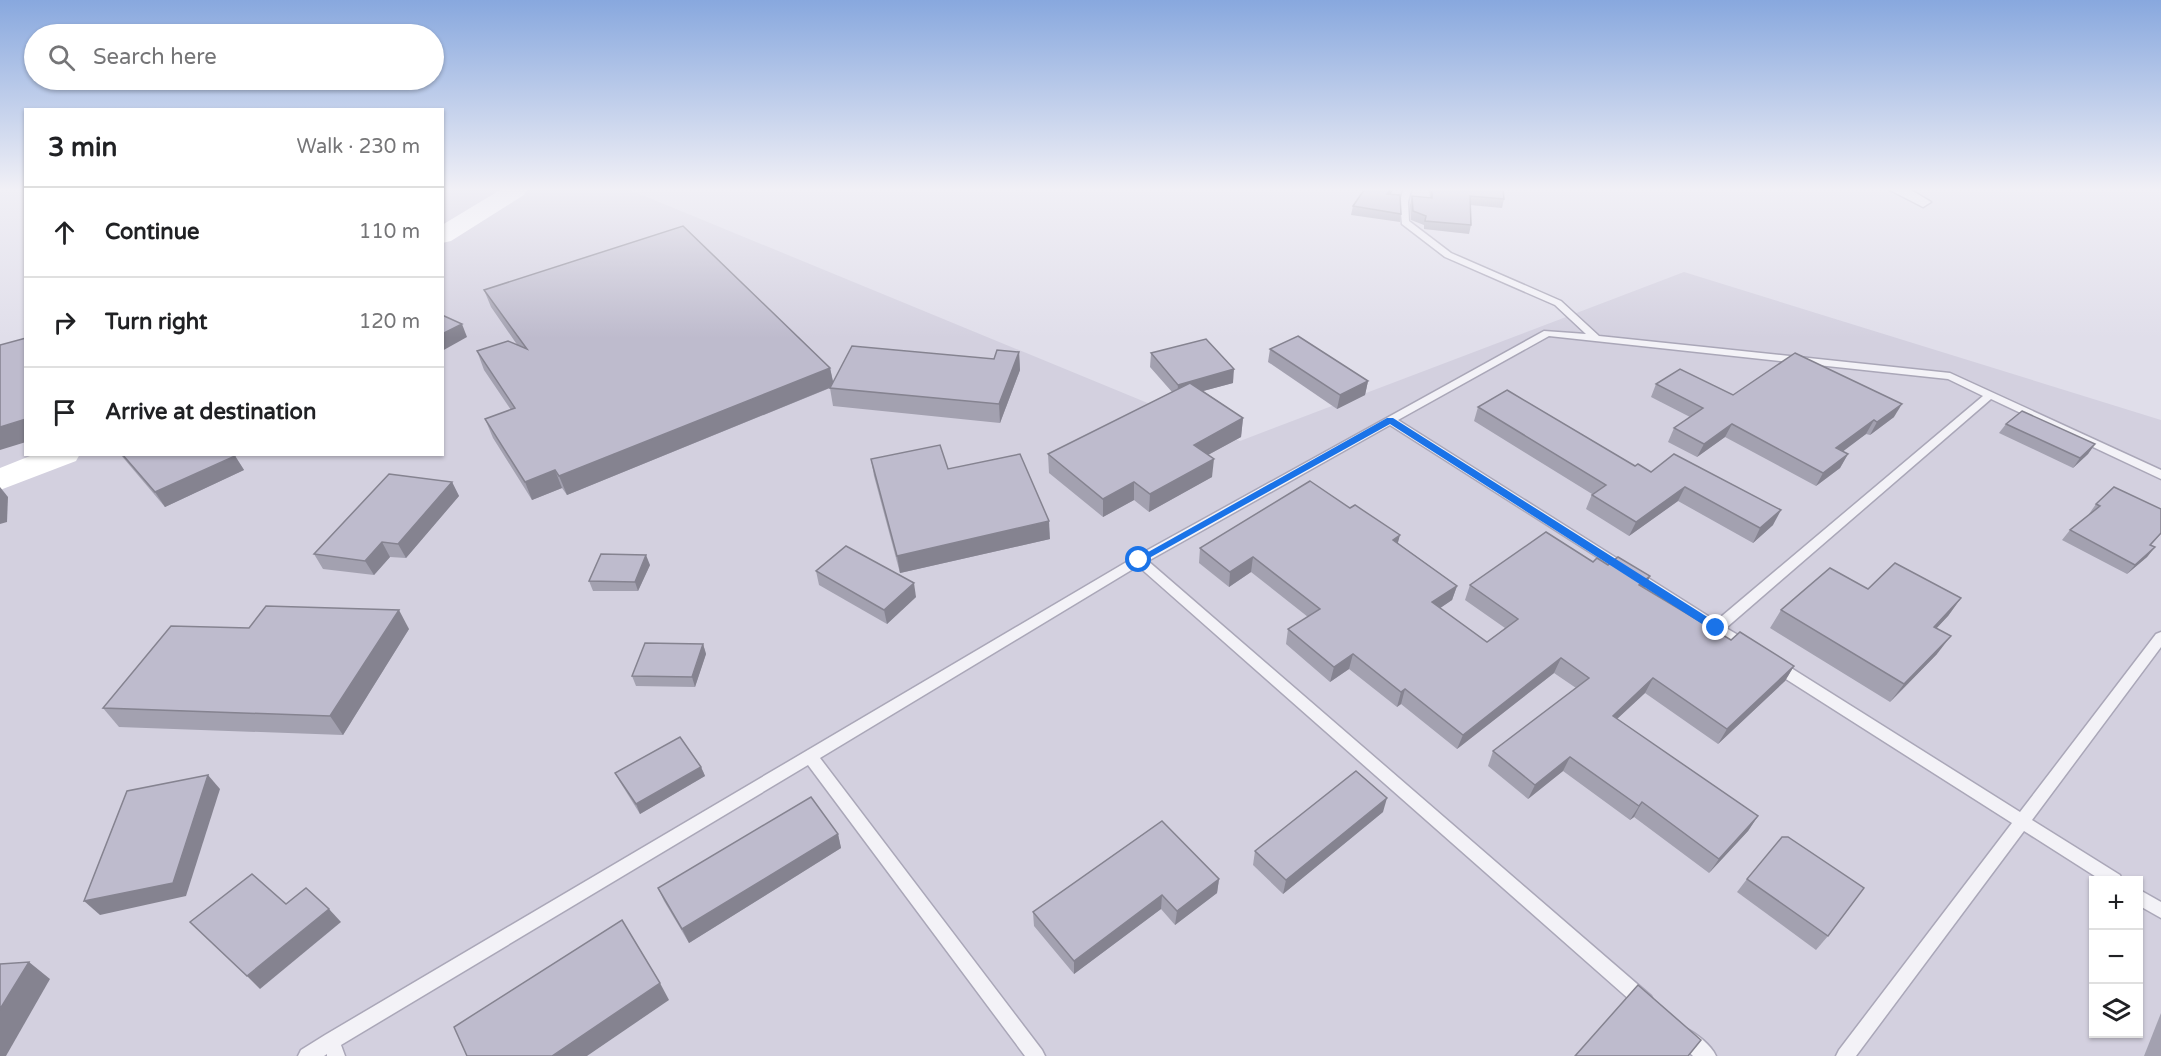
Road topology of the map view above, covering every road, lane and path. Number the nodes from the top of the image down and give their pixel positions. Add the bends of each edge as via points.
1 (1428, 239) edge
2 (1596, 338) junction
3 (1990, 395) junction
4 (1390, 420) junction
5 (60, 456) edge
6 (2161, 475) edge
7 (0, 480) edge
8 (1139, 560) junction
9 (1716, 628) junction
10 (2161, 637) edge
11 (810, 756) junction
12 (2021, 822) junction
13 (2108, 876) edge
14 (2143, 899) edge
15 (2161, 911) edge
16 (1653, 1009) edge
17 (1671, 1024) edge
18 (334, 1049) edge
19 (307, 1056) edge
20 (1036, 1056) edge
21 (1707, 1056) edge
22 (1845, 1056) edge

1 - 2 lane via 1448,255 1558,303
2 - 3 lane via 1950,376
2 - 4 lane via 1547,333
3 - 6 lane
3 - 9 lane
4 - 8 lane
4 - 9 lane
5 - 7 street
8 - 11 lane
8 - 16 lane
9 - 12 lane
10 - 12 lane
11 - 18 lane
11 - 20 lane
12 - 13 lane
12 - 22 lane
14 - 15 lane
17 - 21 lane
18 - 19 lane

